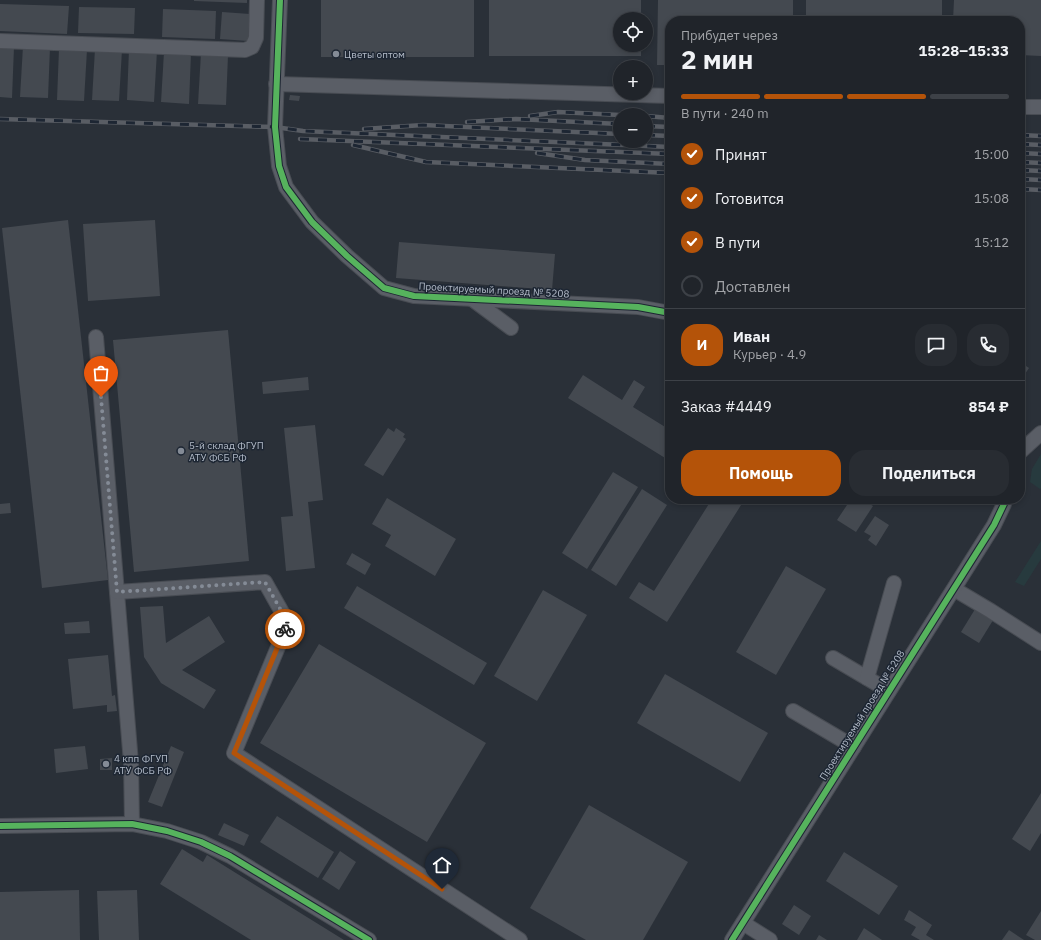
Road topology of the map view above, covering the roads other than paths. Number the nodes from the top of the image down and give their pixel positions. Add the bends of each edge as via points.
1 (257, 0) edge
2 (280, 0) edge
3 (0, 41) edge
4 (276, 84) junction
5 (665, 96) edge
6 (1025, 107) edge
7 (1041, 107) edge
8 (472, 299) junction
9 (665, 312) edge
10 (511, 328) dead end
11 (96, 337) dead end
12 (1041, 433) edge
13 (1025, 447) edge
14 (1004, 504) edge
15 (894, 583) dead end
16 (954, 589) junction
17 (117, 592) junction
18 (1041, 643) edge
19 (833, 658) dead end
20 (867, 678) junction
21 (889, 691) junction
22 (793, 711) dead end
23 (854, 747) junction
24 (132, 824) junction
25 (0, 826) edge
26 (743, 923) junction
27 (369, 940) edge
28 (520, 940) edge
29 (732, 940) edge
30 (770, 940) edge

1 - 3 street via 256,38 252,47 245,50
2 - 4 street, Проектируемый проезд № 5208
4 - 5 street
4 - 8 street, Проектируемый проезд № 5208 via 275,127 278,166 286,187 312,222 384,288 414,296
6 - 7 street
8 - 9 street, Проектируемый проезд № 5208 via 638,307
8 - 10 street
11 - 17 street
12 - 13 street
14 - 16 street, Проектируемый проезд № 5208 via 994,526
15 - 20 street
16 - 18 street
16 - 21 street, Проектируемый проезд № 5208
17 - 24 street via 131,763
17 - 28 street via 265,582 288,623 234,753
19 - 20 street
20 - 21 street
21 - 23 street, Проектируемый проезд № 5208
22 - 23 street
23 - 26 street, Проектируемый проезд № 5208
24 - 25 street
24 - 27 street via 167,831 201,842 230,856
26 - 29 street, Проектируемый проезд № 5208
26 - 30 street

